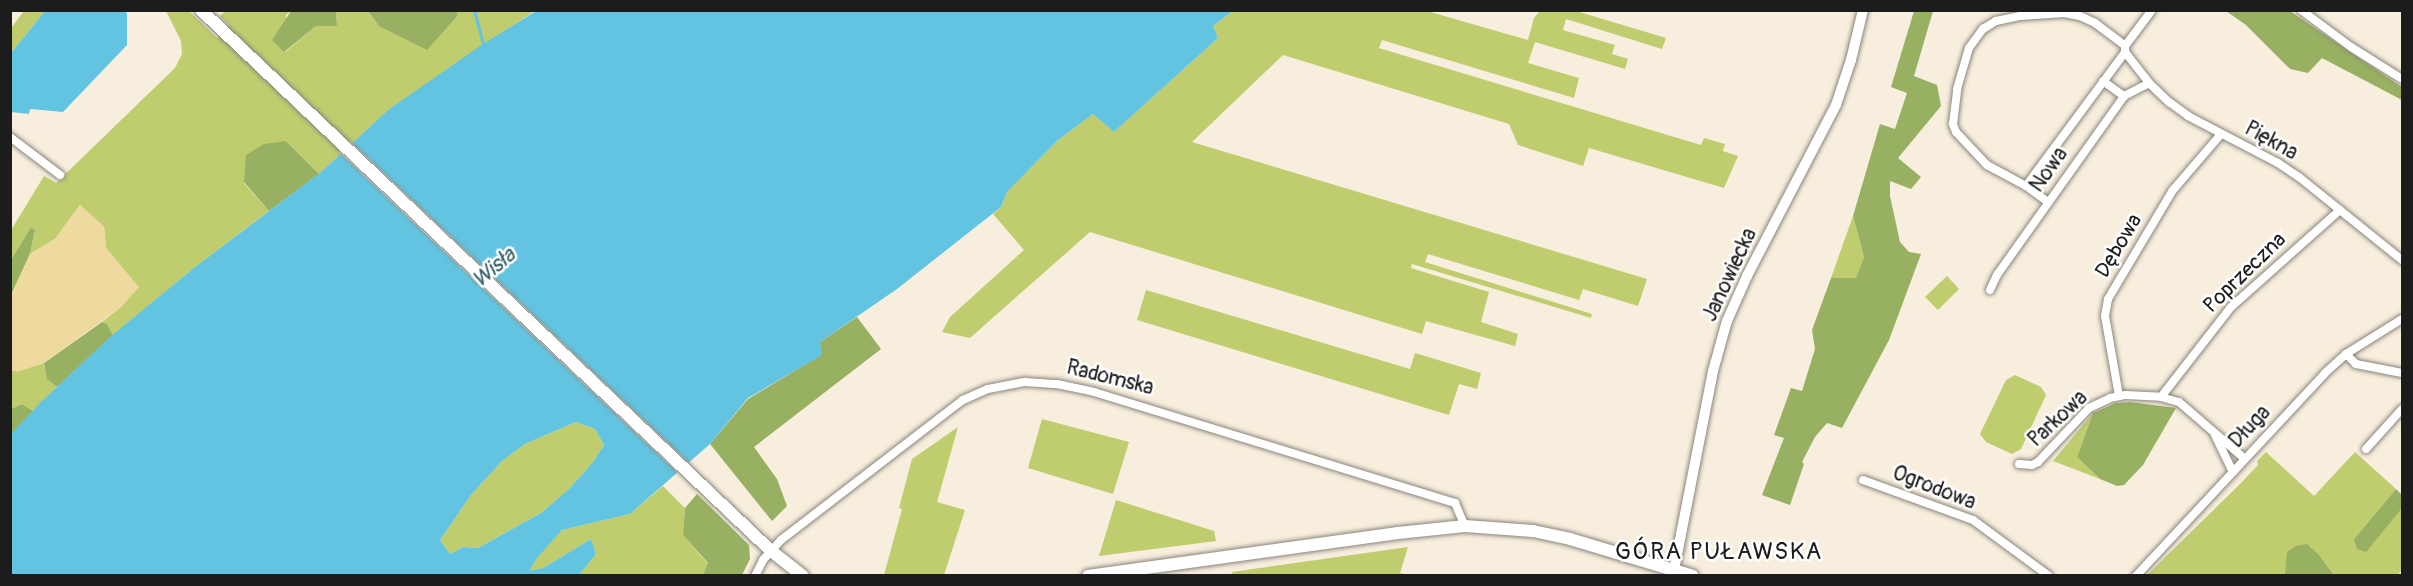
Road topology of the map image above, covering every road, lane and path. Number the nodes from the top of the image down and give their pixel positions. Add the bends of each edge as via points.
1 (201, 10) edge
2 (1863, 10) edge
3 (2151, 10) edge
4 (2301, 10) edge
5 (2125, 49) junction
6 (2403, 79) edge
7 (2103, 81) junction
8 (2149, 83) junction
9 (2124, 96) junction
10 (2221, 134) junction
11 (10, 137) edge
12 (60, 175) dead end
13 (2026, 186) junction
14 (2048, 202) junction
15 (2340, 210) junction
16 (2403, 260) edge
17 (1990, 290) dead end
18 (2403, 319) edge
19 (2346, 354) junction
20 (2403, 373) edge
21 (2119, 396) junction
22 (2162, 397) junction
23 (2403, 409) edge
24 (2215, 435) junction
25 (2366, 449) dead end
26 (2245, 459) junction
27 (2019, 464) dead end
28 (2233, 472) junction
29 (1863, 480) dead end
30 (1465, 526) junction
31 (770, 550) junction
32 (1674, 570) junction
33 (1690, 575) edge
34 (755, 576) edge
35 (803, 576) edge
36 (1088, 576) edge
37 (2049, 576) edge
38 (2136, 576) edge

1 - 31 main road
2 - 32 street, Janowiecka via 1836,105 1727,321 1713,371
3 - 5 street
4 - 6 street via 2350,47
5 - 7 street
5 - 8 street, Piękna
5 - 13 street, Piękna via 2095,23 2064,13 2020,16 1983,28 1965,59 1953,124 1987,165
7 - 9 street
7 - 13 street
8 - 9 street, Nowa
8 - 10 street, Piękna via 2188,116
9 - 14 street, Nowa
10 - 15 street, Piękna via 2278,163
10 - 21 street, Dębowa via 2173,190 2108,299 2105,316
11 - 12 street
13 - 14 street
14 - 17 street, Nowa
15 - 16 street, Piękna
15 - 22 street, Poprzeczna via 2231,307
18 - 19 street, Długa
19 - 20 street via 2356,364
19 - 26 street, Długa
21 - 22 street, Parkowa
21 - 27 street, Parkowa via 2090,408 2038,462
22 - 24 street, Parkowa via 2179,402
23 - 25 street
24 - 26 street, Parkowa
24 - 28 street, Parkowa
26 - 28 street, Długa
28 - 38 street, Długa
29 - 37 street, Ogrodowa via 1972,519
30 - 31 street, Radomska via 1455,503 1094,392 1025,382 988,388 963,400
30 - 32 main road via 1533,531
30 - 36 main road
31 - 34 street
31 - 35 main road
32 - 33 main road

